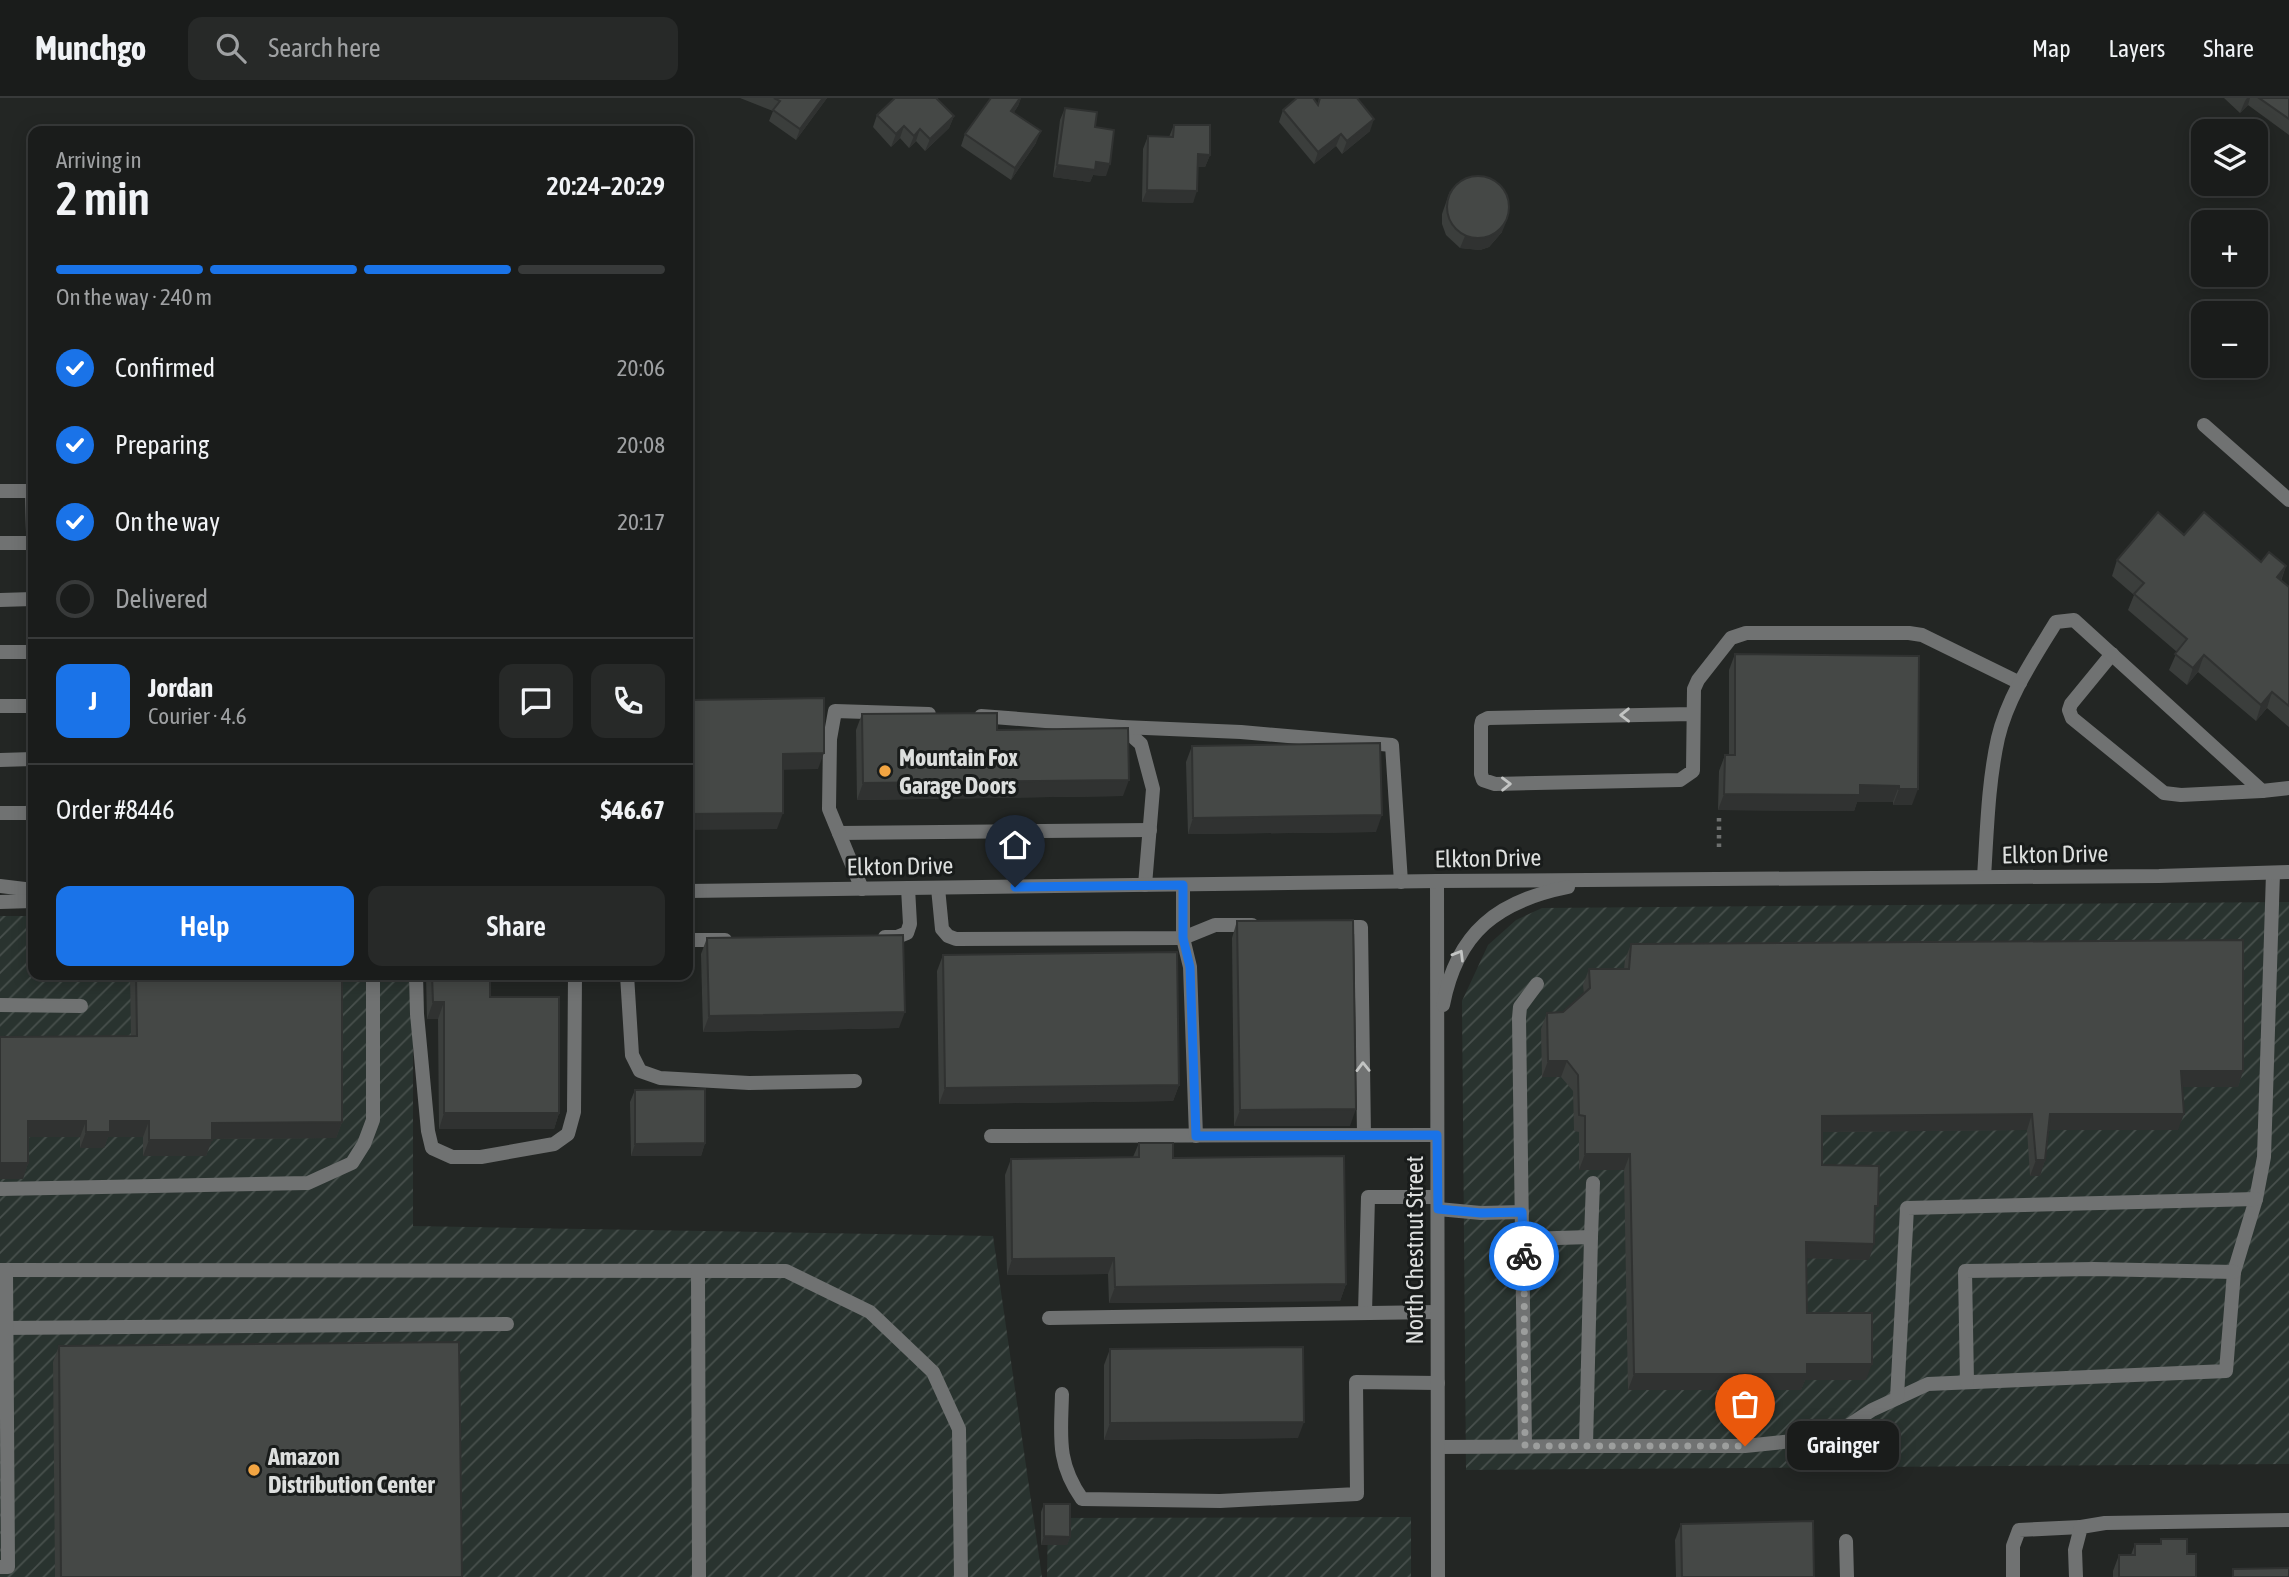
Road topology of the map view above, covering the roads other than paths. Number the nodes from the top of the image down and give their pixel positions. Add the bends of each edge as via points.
1 (2204, 425) dead end
2 (0, 491) edge
3 (28, 491) edge
4 (2289, 500) edge
5 (28, 542) edge
6 (0, 543) edge
7 (28, 599) edge
8 (0, 600) edge
9 (0, 652) edge
10 (28, 652) edge
11 (2112, 654) junction
12 (2020, 682) junction
13 (0, 706) edge
14 (28, 706) edge
15 (1693, 714) junction
16 (942, 715) edge
17 (969, 716) edge
18 (1122, 727) junction
19 (28, 759) edge
20 (0, 760) edge
21 (2289, 788) edge
22 (2262, 790) junction
23 (28, 812) edge
24 (0, 813) edge
25 (1150, 830) junction
26 (839, 833) junction
27 (2289, 872) edge
28 (2273, 873) junction
29 (1984, 877) junction
30 (1602, 880) junction
31 (1437, 881) junction
32 (1401, 883) junction
33 (1145, 885) junction
34 (1183, 885) junction
35 (0, 886) edge
36 (908, 888) junction
37 (938, 888) junction
38 (28, 889) edge
39 (862, 889) junction
40 (693, 891) edge
41 (28, 901) edge
42 (0, 902) edge
43 (1268, 926) edge
44 (1321, 927) edge
45 (869, 938) edge
46 (1183, 938) junction
47 (744, 939) edge
48 (693, 940) edge
49 (373, 980) edge
50 (416, 980) edge
51 (575, 980) edge
52 (627, 980) edge
53 (1537, 984) dead end
54 (0, 1005) edge
55 (81, 1006) dead end
56 (1437, 1044) junction
57 (855, 1081) dead end
58 (1364, 1135) junction
59 (1437, 1135) junction
60 (991, 1136) dead end
61 (1196, 1136) junction
62 (1593, 1183) dead end
63 (0, 1189) edge
64 (2256, 1199) junction
65 (1438, 1203) junction
66 (1522, 1212) junction
67 (1591, 1237) junction
68 (1523, 1239) junction
69 (3, 1270) edge
70 (698, 1270) junction
71 (2234, 1272) junction
72 (1437, 1312) junction
73 (1365, 1313) junction
74 (1049, 1318) dead end
75 (507, 1324) dead end
76 (3, 1328) edge
77 (1967, 1382) junction
78 (1438, 1383) junction
79 (1062, 1394) dead end
80 (1897, 1398) junction
81 (1525, 1446) junction
82 (1586, 1446) junction
83 (1438, 1447) junction
84 (2289, 1520) edge
85 (2081, 1527) junction
86 (1846, 1541) dead end
87 (0, 1567) edge
88 (699, 1577) edge
89 (961, 1577) edge
90 (1438, 1577) edge
91 (1847, 1577) edge
92 (2013, 1577) edge
93 (2076, 1577) edge

1 - 4 street
2 - 3 street
5 - 6 street
7 - 8 street
9 - 10 street
11 - 12 street via 2074,620 2056,622
11 - 22 street
11 - 22 street via 2071,704 2071,718 2164,793
12 - 15 street via 1909,632 1746,633 1731,638 1698,680
12 - 29 street via 1999,736
13 - 14 street
15 -> 15 street via 1482,720 1481,774 1488,783 1680,780 1693,771
16 - 26 street via 835,711 829,808
17 - 18 street
18 - 25 street via 1141,744 1153,789
18 - 32 street via 1392,745
19 - 20 street
21 - 22 street
23 - 24 street
25 - 26 street
25 - 33 street
26 - 39 street
27 - 28 street, Elkton Drive
28 - 29 street, Elkton Drive
28 - 64 street via 2264,1157
29 - 30 street, Elkton Drive
30 - 31 street, Elkton Drive
56 -> 30 street via 1455,960 1482,924 1545,892
31 - 32 street, Elkton Drive
31 - 56 street, North Chestnut Street
32 - 34 street, Elkton Drive
33 - 34 street, Elkton Drive
33 - 37 street, Elkton Drive
34 - 46 street
35 - 38 street
36 - 37 street, Elkton Drive
36 - 39 street, Elkton Drive
36 - 45 street via 907,933
37 - 46 street via 942,929 956,939
39 - 40 street, Elkton Drive
41 - 42 street
43 - 46 street via 1215,925
58 -> 44 street via 1361,928
46 - 61 street via 1190,967
47 - 48 street
49 - 63 street via 373,1120 352,1163 308,1183
50 - 51 street via 432,1149 452,1157 481,1157 554,1144 568,1134 574,1112
52 - 57 street via 632,1055 640,1071 660,1078 750,1083
53 - 66 street via 1520,1007 1519,1018
54 - 55 street
56 - 59 street, North Chestnut Street
58 - 59 street
58 - 61 street
59 - 65 street, North Chestnut Street
60 - 61 street
62 - 67 street
64 - 71 street
64 - 80 street via 1907,1208
65 - 66 street via 1481,1213
65 - 72 street, North Chestnut Street
65 - 73 street via 1368,1197
66 - 68 street
67 - 68 street
67 - 82 street
68 - 81 street
69 - 70 street
69 - 76 street
70 - 88 street
70 - 89 street via 786,1270 870,1312 933,1372 959,1429
71 - 77 street via 2226,1371
71 - 77 street via 1965,1270
72 - 73 street
72 - 78 street, North Chestnut Street
73 - 74 street
75 - 76 street
76 - 87 street via 8,1567
77 - 80 street via 1928,1384
78 - 79 street via 1356,1382 1357,1494 1220,1501 1082,1499 1061,1454
78 - 83 street, North Chestnut Street
80 - 82 street via 1831,1437 1745,1446
81 - 82 street
81 - 83 street
83 - 90 street, North Chestnut Street
84 - 85 street
85 - 92 street via 2019,1530 2013,1546
85 - 93 street via 2075,1550
86 - 91 street

